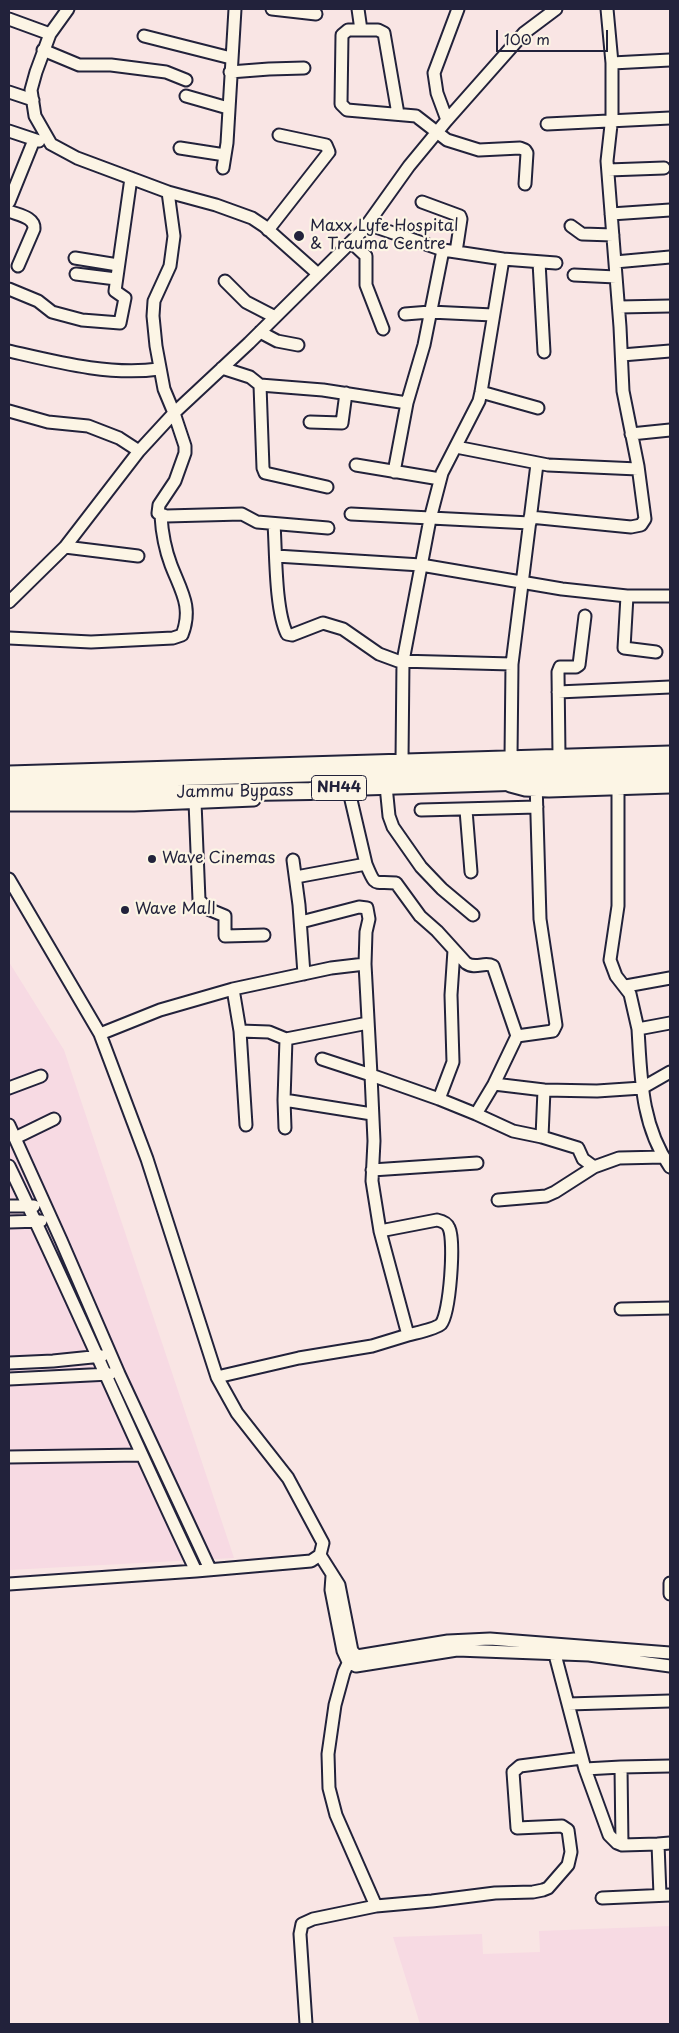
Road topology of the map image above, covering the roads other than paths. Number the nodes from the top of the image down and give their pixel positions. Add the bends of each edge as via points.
1 (68, 9) edge
2 (235, 9) edge
3 (272, 9) edge
4 (358, 9) edge
5 (458, 9) edge
6 (556, 9) edge
7 (607, 9) edge
8 (316, 14) dead end
9 (9, 19) edge
10 (362, 30) junction
11 (50, 34) junction
12 (144, 36) dead end
13 (43, 50) junction
14 (231, 58) junction
15 (670, 60) edge
16 (612, 63) junction
17 (304, 68) dead end
18 (230, 72) junction
19 (186, 80) dead end
20 (9, 92) edge
21 (186, 96) dead end
22 (33, 100) junction
23 (228, 108) junction
24 (398, 114) junction
25 (670, 118) edge
26 (447, 120) junction
27 (612, 120) junction
28 (547, 124) dead end
29 (9, 131) edge
30 (437, 132) junction
31 (279, 135) dead end
32 (34, 140) junction
33 (48, 141) junction
34 (180, 148) dead end
35 (225, 155) junction
36 (223, 168) dead end
37 (664, 168) dead end
38 (608, 170) junction
39 (131, 178) junction
40 (525, 184) dead end
41 (168, 192) junction
42 (9, 202) edge
43 (422, 202) dead end
44 (670, 210) edge
45 (9, 211) edge
46 (611, 214) junction
47 (367, 224) junction
48 (571, 226) dead end
49 (268, 230) junction
50 (613, 235) junction
51 (351, 242) junction
52 (443, 250) junction
53 (456, 252) junction
54 (670, 257) edge
55 (75, 258) dead end
56 (504, 259) junction
57 (539, 262) junction
58 (615, 262) junction
59 (556, 264) dead end
60 (118, 265) junction
61 (18, 266) dead end
62 (76, 274) dead end
63 (318, 274) junction
64 (574, 275) dead end
65 (616, 277) junction
66 (116, 279) junction
67 (225, 281) dead end
68 (9, 289) edge
69 (670, 306) edge
70 (618, 307) junction
71 (430, 312) junction
72 (405, 314) dead end
73 (493, 315) junction
74 (275, 317) junction
75 (383, 329) dead end
76 (260, 332) junction
77 (298, 345) dead end
78 (9, 351) edge
79 (670, 351) edge
80 (544, 352) dead end
81 (622, 355) junction
82 (222, 368) junction
83 (159, 369) junction
84 (260, 385) junction
85 (482, 392) junction
86 (346, 394) junction
87 (407, 403) junction
88 (538, 408) dead end
89 (9, 411) edge
90 (174, 413) junction
91 (310, 422) dead end
92 (670, 430) edge
93 (631, 434) junction
94 (456, 447) junction
95 (139, 451) junction
96 (537, 464) junction
97 (356, 466) dead end
98 (638, 469) junction
99 (394, 472) junction
100 (440, 479) junction
101 (326, 487) dead end
102 (351, 514) dead end
103 (161, 516) junction
104 (430, 519) junction
105 (530, 520) junction
106 (274, 524) junction
107 (328, 528) dead end
108 (65, 547) junction
109 (138, 556) dead end
110 (276, 556) junction
111 (421, 565) junction
112 (522, 582) junction
113 (627, 596) junction
114 (670, 596) edge
115 (9, 602) edge
116 (586, 616) dead end
117 (9, 638) edge
118 (656, 652) dead end
119 (403, 661) junction
120 (512, 664) junction
121 (670, 687) edge
122 (558, 692) junction
123 (670, 752) edge
124 (559, 756) junction
125 (511, 757) junction
126 (402, 760) junction
127 (670, 763) edge
128 (9, 772) edge
129 (670, 777) edge
130 (9, 782) edge
131 (386, 786) junction
132 (536, 786) junction
133 (348, 787) junction
134 (670, 788) edge
135 (618, 789) junction
136 (310, 791) junction
137 (9, 796) edge
138 (195, 802) junction
139 (9, 805) edge
140 (537, 807) junction
141 (421, 810) dead end
142 (466, 810) junction
143 (293, 860) dead end
144 (366, 864) junction
145 (471, 872) dead end
146 (296, 877) junction
147 (9, 879) edge
148 (473, 915) dead end
149 (301, 922) junction
150 (264, 935) dead end
151 (454, 950) junction
152 (365, 964) junction
153 (304, 974) junction
154 (670, 978) edge
155 (626, 986) junction
156 (233, 989) junction
157 (368, 1023) junction
158 (670, 1023) edge
159 (638, 1029) junction
160 (240, 1030) junction
161 (100, 1034) junction
162 (517, 1036) junction
163 (286, 1039) junction
164 (322, 1059) dead end
165 (670, 1072) edge
166 (372, 1075) junction
167 (41, 1076) dead end
168 (494, 1084) junction
169 (9, 1088) edge
170 (642, 1088) junction
171 (544, 1090) junction
172 (439, 1099) junction
173 (284, 1100) junction
174 (372, 1114) junction
175 (476, 1114) junction
176 (54, 1119) dead end
177 (9, 1124) edge
178 (246, 1125) dead end
179 (285, 1128) dead end
180 (542, 1136) junction
181 (15, 1138) junction
182 (667, 1162) edge
183 (477, 1163) dead end
184 (9, 1166) edge
185 (594, 1167) junction
186 (372, 1170) junction
187 (498, 1200) dead end
188 (9, 1206) edge
189 (28, 1206) junction
190 (46, 1206) junction
191 (36, 1221) junction
192 (9, 1222) edge
193 (53, 1222) junction
194 (380, 1231) junction
195 (670, 1308) edge
196 (621, 1309) dead end
197 (408, 1335) junction
198 (110, 1355) junction
199 (96, 1357) junction
200 (9, 1363) edge
201 (119, 1374) junction
202 (104, 1375) junction
203 (217, 1377) junction
204 (9, 1379) edge
205 (141, 1456) junction
206 (9, 1457) edge
207 (320, 1555) junction
208 (210, 1569) junction
209 (196, 1571) junction
210 (670, 1583) edge
211 (9, 1584) edge
212 (670, 1594) edge
213 (553, 1648) junction
214 (656, 1652) junction
215 (670, 1653) edge
216 (351, 1658) junction
217 (656, 1664) junction
218 (670, 1666) edge
219 (670, 1701) edge
220 (568, 1704) junction
221 (578, 1761) junction
222 (670, 1766) edge
223 (621, 1767) junction
224 (670, 1843) edge
225 (658, 1844) junction
226 (622, 1845) junction
227 (665, 1895) edge
228 (602, 1898) dead end
229 (367, 1908) junction
230 (306, 2024) edge

1 - 11 street
2 - 14 street
3 - 8 street
4 - 10 street
5 - 26 street via 434,73
6 - 26 street via 524,33
7 - 16 street
9 - 11 street
10 - 24 street via 384,33
10 - 24 street via 348,30 342,35 341,104 348,110
11 - 13 street
12 - 14 street
13 - 19 street via 79,65 112,65 166,72
13 - 22 street via 31,90
14 - 18 street
15 - 16 street
16 - 27 street
17 - 18 street
18 - 23 street
20 - 22 street
21 - 23 street
22 - 33 street via 35,116
23 - 35 street
24 - 30 street via 419,118
25 - 27 street
26 - 30 street
27 - 28 street
27 - 38 street
29 - 32 street
30 - 40 street via 447,140 479,150 525,150
30 - 47 street
31 - 49 street via 326,145 329,152
32 - 33 street
32 - 42 street
33 - 39 street via 69,155
34 - 35 street
35 - 36 street
37 - 38 street
38 - 46 street
39 - 41 street
39 - 60 street
41 - 49 street via 252,218
41 - 83 street via 174,236 170,266 153,308
43 - 53 street via 460,216
44 - 46 street
45 - 61 street via 35,224
46 - 50 street
47 - 51 street
47 - 52 street
48 - 50 street via 582,234
49 - 63 street
50 - 58 street
51 - 63 street
51 - 75 street via 366,256 366,285
52 - 53 street
52 - 71 street
53 - 56 street
54 - 58 street
55 - 60 street
56 - 57 street
56 - 73 street
57 - 59 street
57 - 80 street
58 - 65 street
60 - 66 street
62 - 66 street
63 - 74 street
64 - 65 street
65 - 70 street
66 - 68 street via 115,291 125,298 122,320 117,324 52,312 38,301
67 - 74 street via 246,302
69 - 70 street
70 - 81 street
71 - 72 street
71 - 73 street
71 - 87 street
73 - 85 street
74 - 76 street
76 - 77 street via 277,341
76 - 82 street
78 - 83 street via 102,368 139,372
79 - 81 street
81 - 93 street via 623,391
82 - 84 street via 250,377
82 - 90 street
83 - 90 street
84 - 86 street
84 - 101 street via 265,473
85 - 88 street
85 - 94 street
86 - 87 street
86 - 91 street via 342,423
87 - 99 street
89 - 95 street via 48,422 88,426 119,438
90 - 95 street
90 - 103 street via 185,453 175,481 159,505
92 - 93 street
93 - 98 street
94 - 96 street
94 - 100 street
95 - 108 street
96 - 98 street
96 - 105 street
97 - 99 street
98 - 105 street via 646,514 641,526
99 - 100 street
100 - 104 street
102 - 104 street
103 - 106 street via 242,514 252,521
103 - 117 street via 164,541 186,603 182,635 91,642
104 - 105 street
104 - 111 street
105 - 112 street
106 - 107 street
106 - 110 street
108 - 109 street
108 - 115 street
110 - 111 street
110 - 119 street via 287,634 323,623 343,629 388,659
111 - 112 street
111 - 119 street
112 - 113 street
112 - 120 street
113 - 114 street
113 - 118 street via 624,648
116 - 122 street via 579,665 558,669
119 - 120 street
119 - 126 street
120 - 125 street
121 - 122 street
122 - 124 street
123 - 124 street
124 - 125 street
125 - 126 street
126 - 128 street
127 - 130 highway, Jammu Bypass / NH44
129 - 132 highway, Jammu Bypass / NH44
131 - 132 highway, Jammu Bypass / NH44 via 502,783
131 - 133 highway, Jammu Bypass / NH44
131 - 148 street via 393,827 421,867
132 - 135 street
132 - 140 street
133 - 136 highway, Jammu Bypass / NH44
133 - 144 street
134 - 135 street
135 - 155 street via 618,906 610,960 616,976
136 - 137 highway, Jammu Bypass / NH44
136 - 138 street via 286,798
138 - 139 street
138 - 150 street via 199,900 208,909 225,916 224,934 227,936
140 - 142 street
140 - 162 street via 540,919 556,1025 553,1031
141 - 142 street
142 - 145 street
143 - 146 street
144 - 146 street
144 - 151 street via 374,882 396,883 420,916
146 - 149 street
147 - 161 street
149 - 152 street via 366,907 369,919
149 - 153 street
151 - 162 street via 469,966 493,966
151 - 172 street via 450,995 453,1062
152 - 153 street
152 - 157 street
153 - 156 street
154 - 155 street
155 - 159 street
156 - 160 street
156 - 161 street via 160,1010
157 - 163 street
157 - 166 street
158 - 159 street
159 - 170 street
160 - 163 street via 269,1032
160 - 178 street
161 - 203 street via 147,1159
162 - 168 street
163 - 173 street
164 - 166 street
165 - 170 street
166 - 172 street
166 - 174 street
167 - 169 street
168 - 171 street
168 - 175 street
170 - 171 street
170 - 182 street via 646,1115
171 - 180 street
172 - 175 street
173 - 174 street
173 - 179 street
174 - 186 street
175 - 180 street via 513,1131
176 - 181 street
177 - 181 street
180 - 185 street via 578,1148 583,1159
181 - 190 street
182 - 185 street via 619,1158
183 - 186 street
184 - 189 street
185 - 187 street via 546,1196
186 - 194 street
188 - 189 street
189 - 190 street
189 - 191 street
190 - 193 street
191 - 192 street
191 - 193 street
191 - 199 street
193 - 198 street
194 - 197 street
194 - 197 street via 437,1220 443,1221 451,1235 451,1274 444,1317 438,1326
195 - 196 street
197 - 203 street via 372,1346 299,1358
198 - 199 street
198 - 201 street
199 - 200 street
199 - 202 street
201 - 202 street
201 - 208 street
202 - 204 street
202 - 205 street
203 - 207 street via 237,1412 288,1478 323,1543
205 - 206 street
205 - 209 street
207 - 208 street via 312,1561
207 - 216 street via 332,1576 330,1590 343,1651
208 - 209 street
209 - 211 street
210 - 212 street
213 - 214 street
213 - 216 street via 433,1652 361,1667 356,1666
213 - 217 street
213 - 220 street
214 - 215 street
214 - 217 street
216 - 229 street via 335,1705 328,1754 329,1788
217 - 218 street
219 - 220 street
220 - 221 street
221 - 223 street
221 - 226 street via 609,1835
221 - 229 street via 520,1766 513,1772 517,1828 562,1826 568,1830 570,1860 548,1888
222 - 223 street
223 - 226 street
224 - 225 street
225 - 226 street
225 - 227 street
227 - 228 street
229 - 230 street via 302,1924

